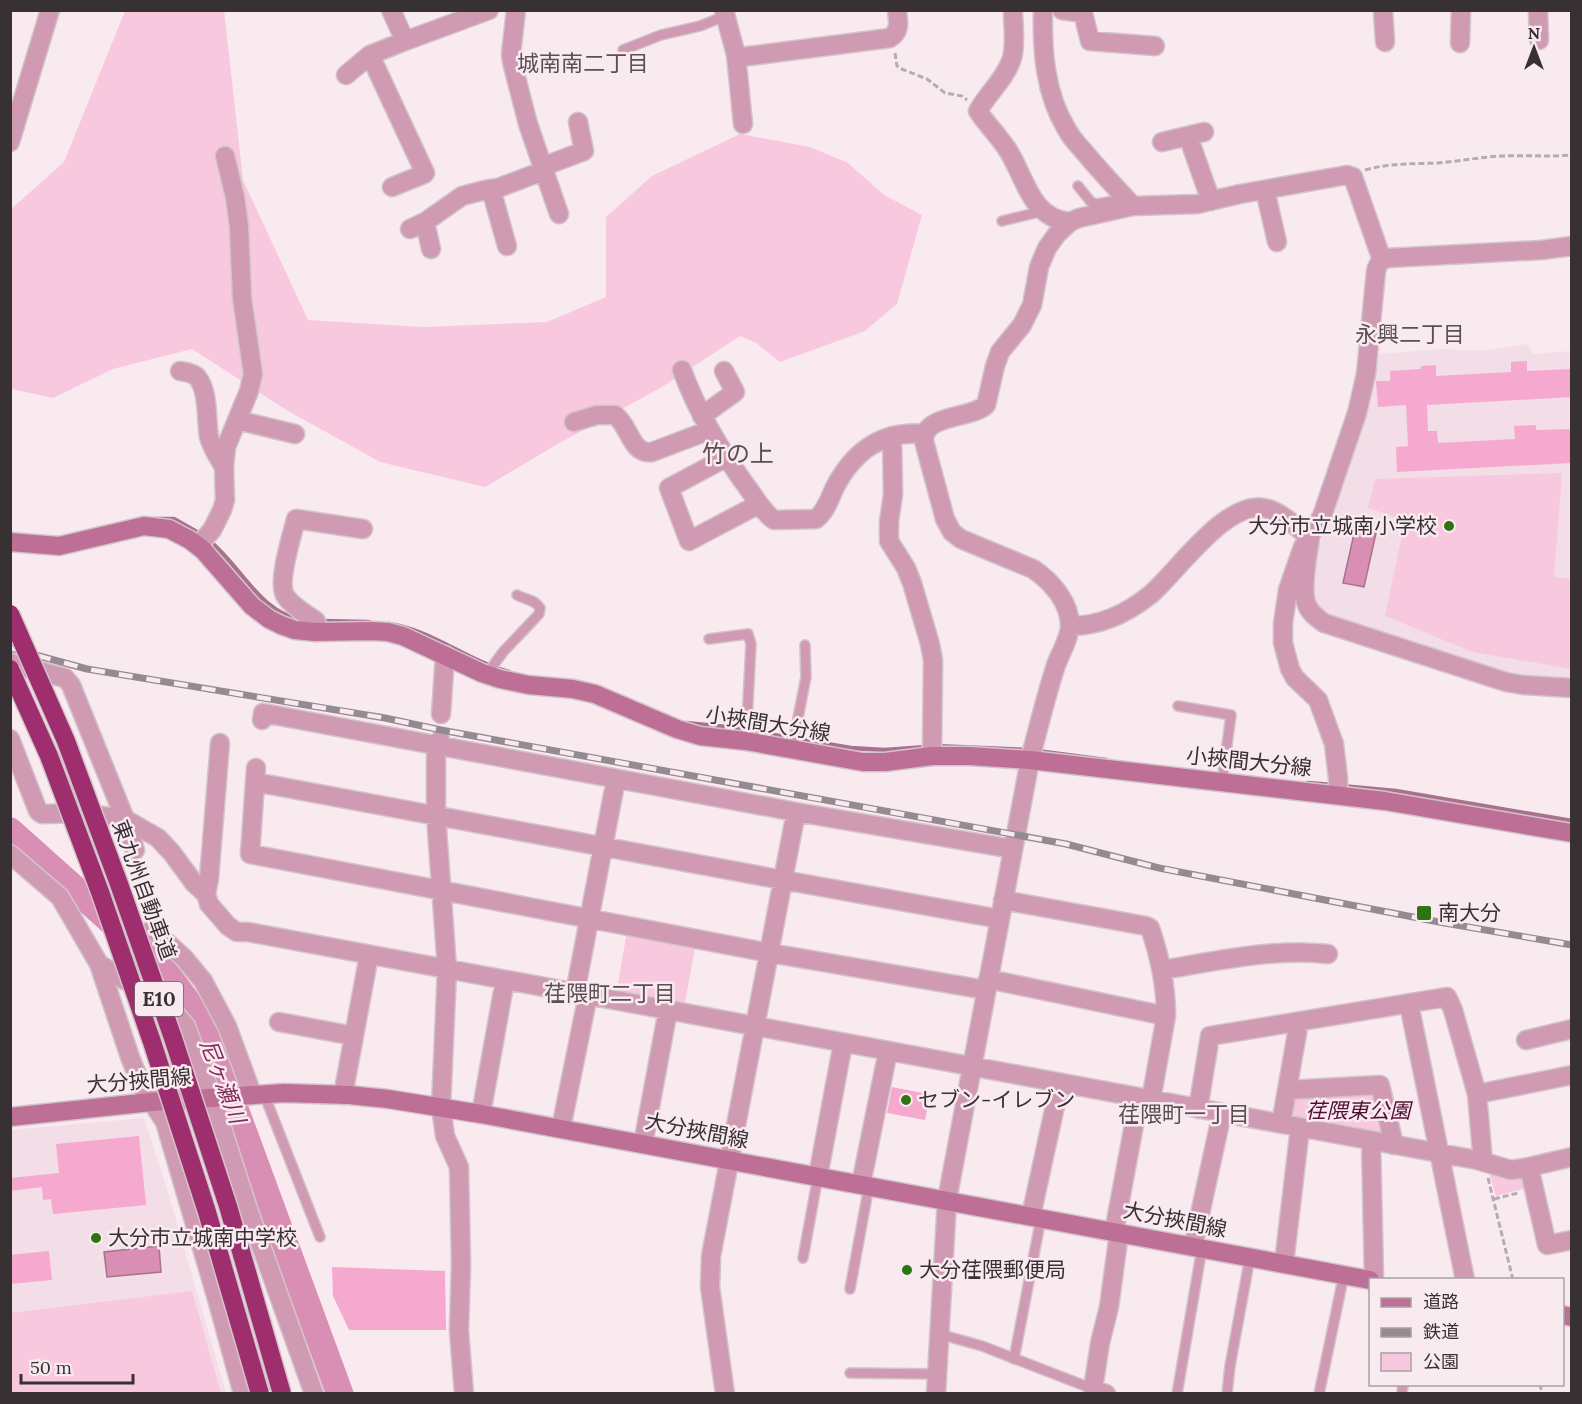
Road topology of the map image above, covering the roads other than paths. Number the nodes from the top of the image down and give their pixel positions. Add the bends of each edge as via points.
1 (50, 10) edge
2 (391, 10) edge
3 (489, 10) edge
4 (897, 10) edge
5 (1012, 10) edge
6 (1043, 10) edge
7 (1062, 10) edge
8 (1383, 10) edge
9 (1461, 10) edge
10 (1538, 10) edge
11 (513, 11) edge
12 (724, 13) edge
13 (1539, 40) dead end
14 (405, 41) junction
15 (1385, 42) dead end
16 (1460, 43) dead end
17 (1155, 46) dead end
18 (623, 50) dead end
19 (370, 55) junction
20 (736, 55) junction
21 (346, 75) dead end
22 (578, 122) dead end
23 (743, 124) dead end
24 (10, 142) edge
25 (1162, 142) dead end
26 (225, 156) dead end
27 (542, 169) junction
28 (1078, 186) dead end
29 (392, 187) dead end
30 (491, 189) junction
31 (1265, 190) junction
32 (1211, 201) junction
33 (1130, 202) junction
34 (1043, 211) junction
35 (559, 214) dead end
36 (1002, 220) dead end
37 (1070, 222) junction
38 (1277, 242) dead end
39 (507, 246) dead end
40 (1572, 246) edge
41 (431, 249) dead end
42 (1382, 260) junction
43 (682, 370) dead end
44 (724, 370) dead end
45 (180, 371) dead end
46 (237, 420) junction
47 (574, 422) dead end
48 (706, 423) junction
49 (295, 434) dead end
50 (924, 434) junction
51 (892, 436) junction
52 (727, 458) junction
53 (224, 467) junction
54 (759, 504) junction
55 (363, 530) dead end
56 (1310, 538) junction
57 (10, 542) edge
58 (198, 545) junction
59 (517, 595) dead end
60 (10, 614) edge
61 (1070, 626) junction
62 (318, 632) junction
63 (710, 639) dead end
64 (805, 645) dead end
65 (446, 655) junction
66 (10, 663) edge
67 (10, 669) edge
68 (487, 675) junction
69 (1572, 688) edge
70 (1178, 706) dead end
71 (441, 714) dead end
72 (262, 720) dead end
73 (10, 739) edge
74 (746, 741) junction
75 (220, 742) dead end
76 (438, 743) junction
77 (792, 750) junction
78 (932, 756) junction
79 (1030, 760) junction
80 (616, 778) junction
81 (1222, 782) junction
82 (1338, 795) junction
83 (796, 812) junction
84 (436, 815) junction
85 (125, 819) junction
86 (1572, 833) edge
87 (603, 846) junction
88 (1013, 849) junction
89 (135, 850) dead end
90 (10, 854) edge
91 (783, 880) junction
92 (442, 891) junction
93 (206, 894) junction
94 (1003, 900) junction
95 (589, 918) junction
96 (1000, 919) junction
97 (152, 929) dead end
98 (770, 953) junction
99 (1328, 954) dead end
100 (369, 955) junction
101 (99, 964) junction
102 (447, 969) junction
103 (1162, 969) junction
104 (505, 980) junction
105 (987, 985) junction
106 (582, 994) junction
107 (1409, 1004) junction
108 (668, 1010) junction
109 (1166, 1016) junction
110 (279, 1022) dead end
111 (1299, 1022) junction
112 (756, 1027) junction
113 (1572, 1029) edge
114 (354, 1036) junction
115 (1526, 1040) dead end
116 (843, 1043) junction
117 (888, 1051) junction
118 (972, 1067) junction
119 (1572, 1075) edge
120 (1060, 1083) junction
121 (1287, 1090) junction
122 (258, 1094) junction
123 (1477, 1094) junction
124 (343, 1095) junction
125 (212, 1097) junction
126 (1145, 1099) junction
127 (151, 1102) junction
128 (441, 1107) junction
129 (1198, 1109) junction
130 (1222, 1113) junction
131 (481, 1114) junction
132 (10, 1117) edge
133 (1281, 1124) junction
134 (561, 1128) junction
135 (1300, 1128) junction
136 (1371, 1141) junction
137 (643, 1144) junction
138 (1394, 1145) junction
139 (1440, 1154) junction
140 (1572, 1157) edge
141 (730, 1160) junction
142 (1483, 1162) junction
143 (1529, 1167) junction
144 (818, 1176) junction
145 (865, 1185) junction
146 (947, 1200) junction
147 (1036, 1217) junction
148 (1116, 1232) junction
149 (320, 1237) dead end
150 (1572, 1239) edge
151 (1197, 1247) junction
152 (1250, 1257) junction
153 (803, 1258) dead end
154 (1284, 1263) junction
155 (1344, 1275) junction
156 (1372, 1278) edge
157 (1465, 1278) edge
158 (1369, 1279) edge
159 (850, 1289) dead end
160 (939, 1334) junction
161 (1014, 1359) junction
162 (850, 1373) dead end
163 (937, 1374) junction
164 (1099, 1391) edge
165 (243, 1394) edge
166 (260, 1394) edge
167 (282, 1394) edge
168 (314, 1394) edge
169 (464, 1394) edge
170 (725, 1394) edge
171 (936, 1394) edge
172 (1177, 1394) edge
173 (1227, 1394) edge
174 (1319, 1394) edge

1 - 24 street
2 - 14 street
3 - 14 street
4 - 20 street via 898,28 893,36
5 - 34 street via 1012,59 978,111 1008,151 1029,193
6 - 33 street via 1046,70 1061,120
7 - 17 street via 1083,13 1090,41
8 - 15 street
9 - 16 street
10 - 13 street
11 - 27 street via 512,62
12 - 18 lane via 700,26
12 - 20 street
14 - 19 street
19 - 21 street
19 - 29 street via 425,173
20 - 23 street
22 - 27 street via 584,151
25 - 32 street via 1196,134
26 - 46 street via 239,226 242,297 253,374
27 - 30 street
27 - 35 street
28 - 33 lane via 1096,204
30 - 39 street
30 - 41 street via 462,196 418,225
31 - 32 street
31 - 38 street
31 - 42 street via 1353,177
32 - 33 street via 1187,205
33 - 37 street
34 - 36 lane
34 - 37 street via 1059,221
37 - 50 street via 1047,248 1032,305 1000,352 986,405 944,420
40 - 42 street
42 - 56 street via 1376,271 1360,401 1322,516
43 - 48 street
44 - 48 street via 735,392
45 - 53 street via 197,376 201,383 210,440
46 - 49 street
46 - 53 street via 226,447
47 - 48 street via 615,416 636,447 646,453
48 - 52 street
50 - 51 street
50 - 61 street via 952,532 1040,574 1064,602
51 - 54 street via 860,454 843,473 816,519 774,520
51 - 78 street via 889,541 912,583 930,644
52 - 54 street
52 - 54 street via 669,488 689,541
53 - 58 street via 222,510 212,530
55 - 62 street via 296,519 281,588 286,599 316,621
56 - 61 street via 1271,510 1258,507 1239,511 1134,607 1097,624
56 - 69 street via 1306,601 1324,623 1506,682
56 - 82 street via 1288,590 1283,643 1295,678 1322,706 1336,752
57 - 58 main road, 小挾間大分線 via 59,546 154,526 169,529
58 - 62 main road, 小挾間大分線 via 252,606 269,619 289,628
59 - 68 lane via 534,601 540,608 539,614
60 - 167 highway, 東九州自動車道 / E10, bridge via 66,741 173,1038 228,1206
61 - 79 street
62 - 65 main road, 小挾間大分線 via 395,633
63 - 74 lane via 748,633 750,637
64 - 77 lane via 806,677
65 - 68 main road, 小挾間大分線
65 - 71 street
66 - 85 street via 65,678 71,685
67 - 166 highway, 東九州自動車道 / E10, bridge via 49,756 152,1042
68 - 74 main road, 小挾間大分線 via 595,694 690,734
70 - 81 lane via 1231,715
72 - 76 street via 263,713
73 - 85 street via 35,806 42,814 79,813
74 - 77 main road, 小挾間大分線
75 - 93 street
76 - 80 street
76 - 84 street
77 - 78 main road, 小挾間大分線 via 862,762
78 - 79 main road, 小挾間大分線
79 - 81 main road, 小挾間大分線
79 - 88 street
80 - 83 street
80 - 87 street
81 - 82 main road, 小挾間大分線
82 - 86 main road, 小挾間大分線
83 - 88 street
83 - 91 street
84 - 87 street
84 - 92 street
84 - 92 street via 256,775 250,854
85 - 89 street
85 - 93 street via 158,838
87 - 91 street
87 - 95 street
88 - 94 street
90 - 101 street via 60,897
91 - 96 street
91 - 98 street
92 - 95 street
92 - 102 street
93 - 100 street via 209,904 237,932
94 - 96 street
94 - 103 street via 1146,926 1150,928
95 - 98 street
95 - 106 street
96 - 105 street
97 - 122 street via 203,981
98 - 105 street
98 - 112 street
99 - 103 street via 1273,952
100 - 102 street
100 - 114 street
101 - 125 street via 170,1008 186,1026
101 - 127 street via 130,1057
102 - 104 street
102 - 128 street
103 - 109 street
104 - 106 street
104 - 131 street
105 - 109 street
105 - 118 street
106 - 108 street
106 - 134 street
107 - 111 street
107 - 123 street via 1447,997
107 - 139 street
108 - 112 street
108 - 137 street
109 - 126 street
110 - 114 street
111 - 121 street
111 - 129 street via 1210,1036
112 - 116 street
112 - 141 street
113 - 115 street
114 - 124 street
116 - 117 street
116 - 144 street
117 - 118 street
117 - 145 street
118 - 120 street
118 - 146 street
119 - 123 street
120 - 126 street
120 - 147 street
121 - 133 street
121 - 138 street via 1380,1085
122 - 124 main road, 大分挾間線
122 - 125 main road, 大分挾間線
122 - 149 lane
123 - 142 street
124 - 128 main road, 大分挾間線
125 - 127 main road, 大分挾間線
125 - 168 street
126 - 129 street
126 - 148 street
127 - 132 main road, 大分挾間線
127 - 165 street via 165,1122
128 - 131 main road, 大分挾間線
128 - 169 street via 445,1136 459,1167 459,1331
129 - 130 street
130 - 133 street
130 - 151 street
131 - 134 main road, 大分挾間線
133 - 135 street
134 - 137 main road, 大分挾間線
135 - 136 street
135 - 154 street
136 - 138 street
136 - 156 street
137 - 141 main road, 大分挾間線
138 - 139 street
139 - 142 street
139 - 157 street
140 - 143 street
141 - 144 main road, 大分挾間線
141 - 170 street via 710,1269
142 - 143 street via 1511,1170
143 - 150 street via 1547,1245
144 - 145 main road, 大分挾間線
144 - 153 lane
145 - 146 main road, 大分挾間線
145 - 159 lane
146 - 147 main road, 大分挾間線
146 - 160 street
147 - 148 main road, 大分挾間線
147 - 161 lane
148 - 151 main road, 大分挾間線
148 - 164 street via 1109,1307 1101,1343
151 - 152 main road, 大分挾間線
151 - 172 lane
152 - 154 main road, 大分挾間線
152 - 173 lane
154 - 155 main road, 大分挾間線
155 - 158 main road, 大分挾間線
155 - 174 lane
160 - 161 lane
160 - 163 street
161 - 164 lane
162 - 163 lane
163 - 171 street

